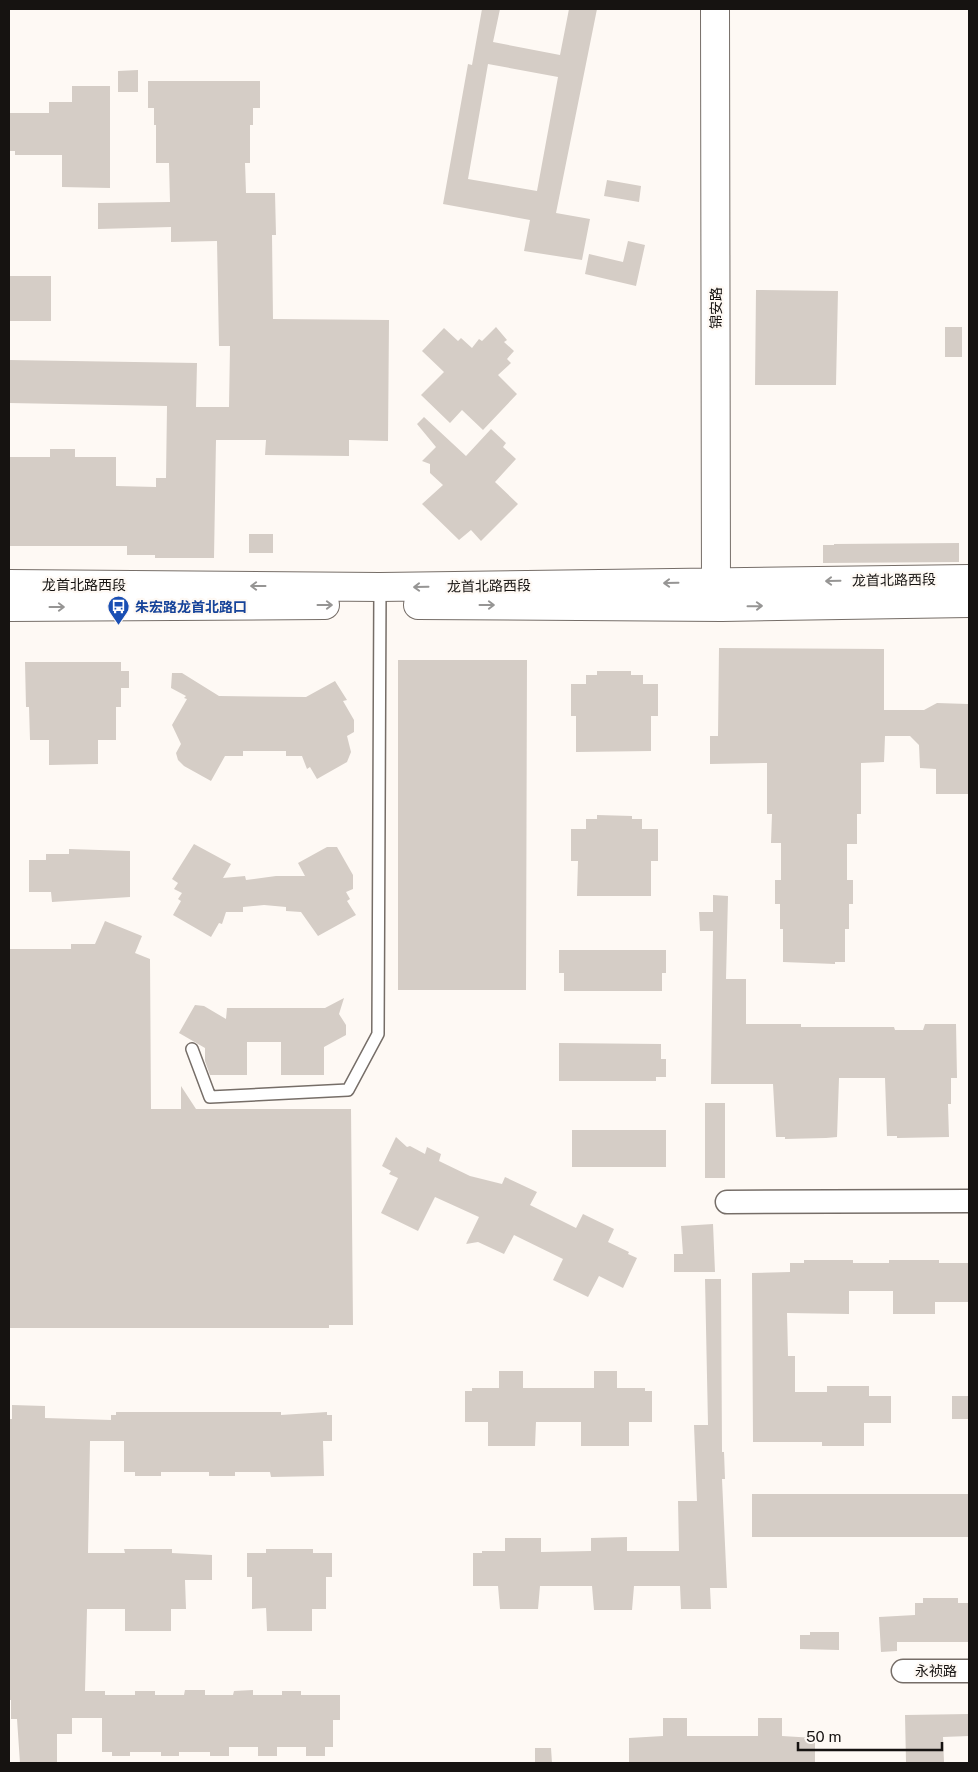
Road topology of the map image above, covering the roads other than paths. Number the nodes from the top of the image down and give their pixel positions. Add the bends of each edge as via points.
1 (716, 9) edge
2 (969, 579) edge
3 (9, 584) edge
4 (716, 594) junction
5 (381, 596) junction
6 (969, 603) edge
7 (9, 608) edge
8 (192, 1050) dead end
9 (969, 1201) edge
10 (727, 1202) dead end
11 (903, 1671) dead end
12 (969, 1671) edge

1 - 4 street, 锦安路
2 -> 4 street, 龙首北路西段
5 -> 3 street, 龙首北路西段
4 - 5 street, 龙首北路西段
4 -> 6 street, 龙首北路西段
7 -> 5 street, 龙首北路西段
5 - 8 lane via 378,1034 348,1090 210,1097
9 - 10 street
11 - 12 street, 永祯路

